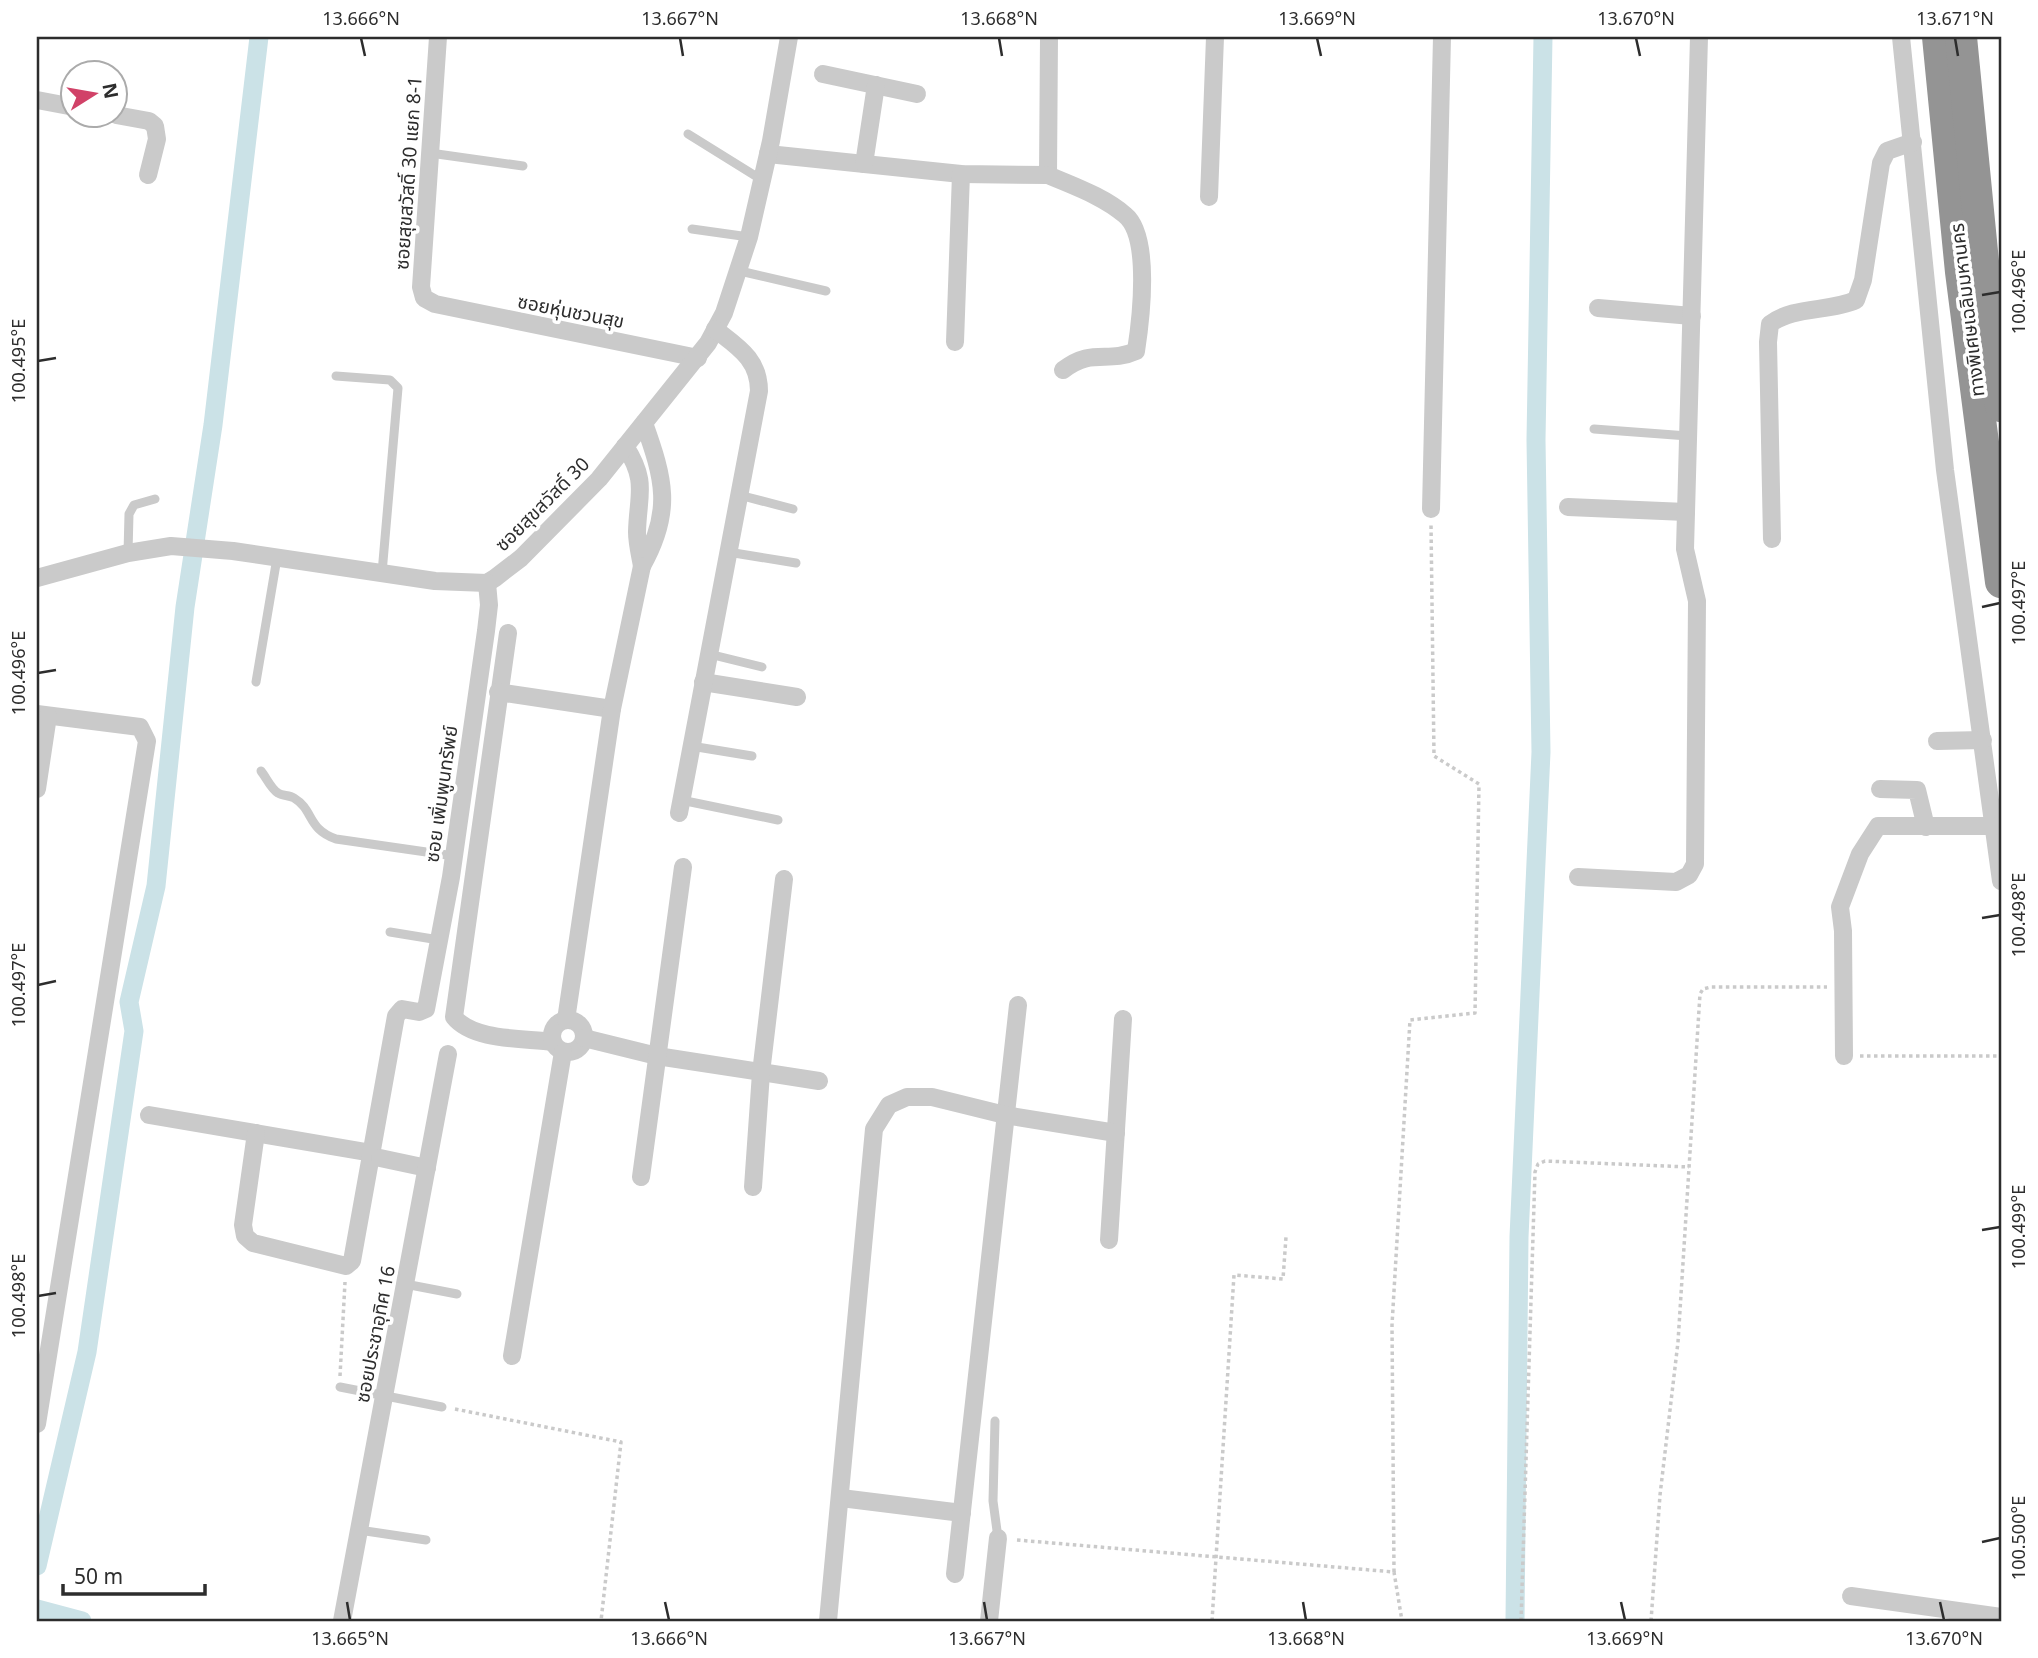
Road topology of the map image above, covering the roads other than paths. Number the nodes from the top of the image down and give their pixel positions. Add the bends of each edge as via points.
1 (438, 37) edge
2 (789, 37) edge
3 (1049, 37) edge
4 (1215, 37) edge
5 (1442, 37) edge
6 (1699, 37) edge
7 (1901, 37) edge
8 (1938, 37) edge
9 (1952, 37) edge
10 (1961, 37) edge
11 (823, 75) dead end
12 (876, 85) junction
13 (918, 94) dead end
14 (37, 100) edge
15 (60, 104) edge
16 (130, 118) edge
17 (688, 134) dead end
18 (1913, 142) junction
19 (430, 153) junction
20 (768, 154) junction
21 (864, 164) junction
22 (523, 166) dead end
23 (961, 174) junction
24 (148, 175) dead end
25 (1048, 175) junction
26 (762, 180) junction
27 (1209, 197) dead end
28 (692, 229) dead end
29 (749, 237) junction
30 (740, 271) junction
31 (826, 292) dead end
32 (435, 304) joint
33 (1598, 308) dead end
34 (1692, 316) junction
35 (715, 329) junction
36 (955, 342) dead end
37 (698, 358) junction
38 (1063, 370) dead end
39 (336, 376) dead end
40 (2001, 406) edge
41 (644, 423) junction
42 (1594, 429) dead end
43 (1688, 436) junction
44 (625, 446) junction
45 (2001, 481) edge
46 (739, 495) junction
47 (155, 499) dead end
48 (1568, 507) dead end
49 (793, 509) dead end
50 (1431, 509) road end
51 (1686, 512) junction
52 (1772, 539) dead end
53 (728, 552) junction
54 (128, 553) junction
55 (276, 558) junction
56 (796, 563) dead end
57 (642, 566) junction
58 (382, 573) junction
59 (37, 578) edge
60 (2001, 582) edge
61 (487, 583) junction
62 (508, 633) dead end
63 (709, 654) junction
64 (761, 667) dead end
65 (256, 682) dead end
66 (703, 682) junction
67 (498, 692) junction
68 (797, 697) dead end
69 (612, 709) junction
70 (43, 715) edge
71 (1937, 741) dead end
72 (1990, 744) edge
73 (691, 746) junction
74 (752, 755) dead end
75 (261, 771) dead end
76 (37, 789) edge
77 (1880, 789) dead end
78 (680, 807) joint
79 (778, 820) dead end
80 (1994, 826) junction
81 (1926, 827) junction
82 (454, 856) junction
83 (683, 867) dead end
84 (1578, 877) dead end
85 (783, 879) dead end
86 (2001, 881) edge
87 (390, 932) dead end
88 (439, 940) junction
89 (1018, 1006) dead end
90 (1123, 1019) dead end
91 (566, 1020) junction
92 (584, 1038) junction
93 (558, 1047) junction
94 (448, 1054) dead end
95 (657, 1056) junction
96 (1844, 1056) road end
97 (761, 1073) junction
98 (819, 1081) dead end
99 (149, 1115) dead end
100 (1005, 1115) junction
101 (256, 1133) junction
102 (1116, 1133) junction
103 (376, 1155) junction
104 (427, 1168) junction
105 (641, 1177) dead end
106 (753, 1187) dead end
107 (1109, 1240) dead end
108 (405, 1284) junction
109 (457, 1294) dead end
110 (512, 1356) dead end
111 (340, 1387) road end
112 (384, 1396) junction
113 (442, 1407) road end
114 (995, 1421) dead end
115 (37, 1424) edge
116 (841, 1498) junction
117 (962, 1513) junction
118 (359, 1530) junction
119 (998, 1538) joint
120 (426, 1540) dead end
121 (955, 1574) dead end
122 (1851, 1596) dead end
123 (2001, 1617) edge
124 (342, 1621) edge
125 (828, 1621) edge
126 (989, 1621) edge

1 - 19 street, ซอยสุขสวัสดิ์ 30 แยก 8-1
2 - 20 street, ซอยสุขสวัสดิ์ 30
3 - 25 street
4 - 27 street
5 - 50 street
6 - 34 street
7 - 18 street
8 - 60 highway, ทางพิเศษเฉลิมมหานคร via 1961,272
9 - 45 street
10 - 40 highway, ทางพิเศษเฉลิมมหานคร
11 - 12 street
12 - 13 street
12 - 21 street
14 - 15 street
16 - 24 street via 155,126 157,139
17 - 26 lane
18 - 52 street via 1887,151 1881,163 1856,300 1788,314 1770,324
18 - 72 street via 1945,470
19 - 22 lane
19 - 32 street, ซอยสุขสวัสดิ์ 30 แยก 8-1 via 421,287 424,298
20 - 21 street
20 - 26 street, ซอยสุขสวัสดิ์ 30
21 - 23 street
23 - 25 street
23 - 36 street
25 - 38 street via 1126,215 1137,230 1142,251 1136,351 1123,356 1080,357
26 - 29 street, ซอยสุขสวัสดิ์ 30
28 - 29 lane
29 - 30 street, ซอยสุขสวัสดิ์ 30
30 - 31 lane
30 - 35 street, ซอยสุขสวัสดิ์ 30
32 - 37 street, ซอยหุ่นชวนสุข
33 - 34 street
34 - 43 street
35 - 37 street, ซอยสุขสวัสดิ์ 30
35 - 46 street via 752,359 759,379
37 - 41 street, ซอยสุขสวัสดิ์ 30
39 - 58 lane via 390,380 398,388
41 - 44 street, ซอยสุขสวัสดิ์ 30
41 - 57 street via 663,493 658,538
42 - 43 lane
43 - 51 street
44 - 57 street via 640,477 637,533
44 - 61 street, ซอยสุขสวัสดิ์ 30 via 538,541
46 - 49 lane
46 - 53 street
47 - 54 lane via 134,505 129,514
48 - 51 street
51 - 84 street via 1688,568 1697,601 1695,864 1689,875 1676,882
53 - 56 lane
53 - 63 street
54 - 55 street via 171,546
54 - 59 street
55 - 58 street
55 - 65 lane
57 - 69 street
58 - 61 street
61 - 82 street, ซอย เพิ่มพูนทรัพย์ via 489,605
62 - 67 street
63 - 64 lane
63 - 66 street
66 - 68 street
66 - 73 street
67 - 69 street
67 - 93 street via 454,1017 474,1032
69 - 91 street
70 - 76 street
70 - 115 street via 140,727 147,741
71 - 72 street
72 - 80 street
73 - 74 lane
73 - 78 street
75 - 82 lane via 277,793 300,804 323,834
77 - 81 street via 1917,790
78 - 79 lane
80 - 81 street
80 - 86 street
81 - 96 street via 1878,827 1868,837 1840,907
82 - 88 street, ซอย เพิ่มพูนทรัพย์
83 - 95 street
85 - 97 street
87 - 88 lane
88 - 103 street, ซอย เพิ่มพูนทรัพย์ via 426,1009 402,1009 396,1016
89 - 100 street
90 - 102 street
91 - 92 street via 580,1025
91 - 93 street via 554,1028
92 - 93 street via 577,1050
92 - 95 street
93 - 110 street
94 - 104 street, ซอยประชาอุทิศ 16
95 - 97 street
95 - 105 street
97 - 98 street
97 - 106 street
99 - 101 street
100 - 102 street
100 - 116 street via 932,1097 907,1097 889,1105 874,1129
100 - 117 street
101 - 103 street
101 - 103 street via 245,1236 253,1243 346,1266 352,1261
102 - 107 street
103 - 104 street
104 - 108 street, ซอยประชาอุทิศ 16
108 - 109 lane
108 - 112 street, ซอยประชาอุทิศ 16
111 - 112 lane
112 - 113 lane
112 - 118 street, ซอยประชาอุทิศ 16
114 - 119 lane via 993,1501
116 - 117 street
116 - 125 street
117 - 121 street
118 - 120 lane
118 - 124 street, ซอยประชาอุทิศ 16
119 - 126 street
122 - 123 street

